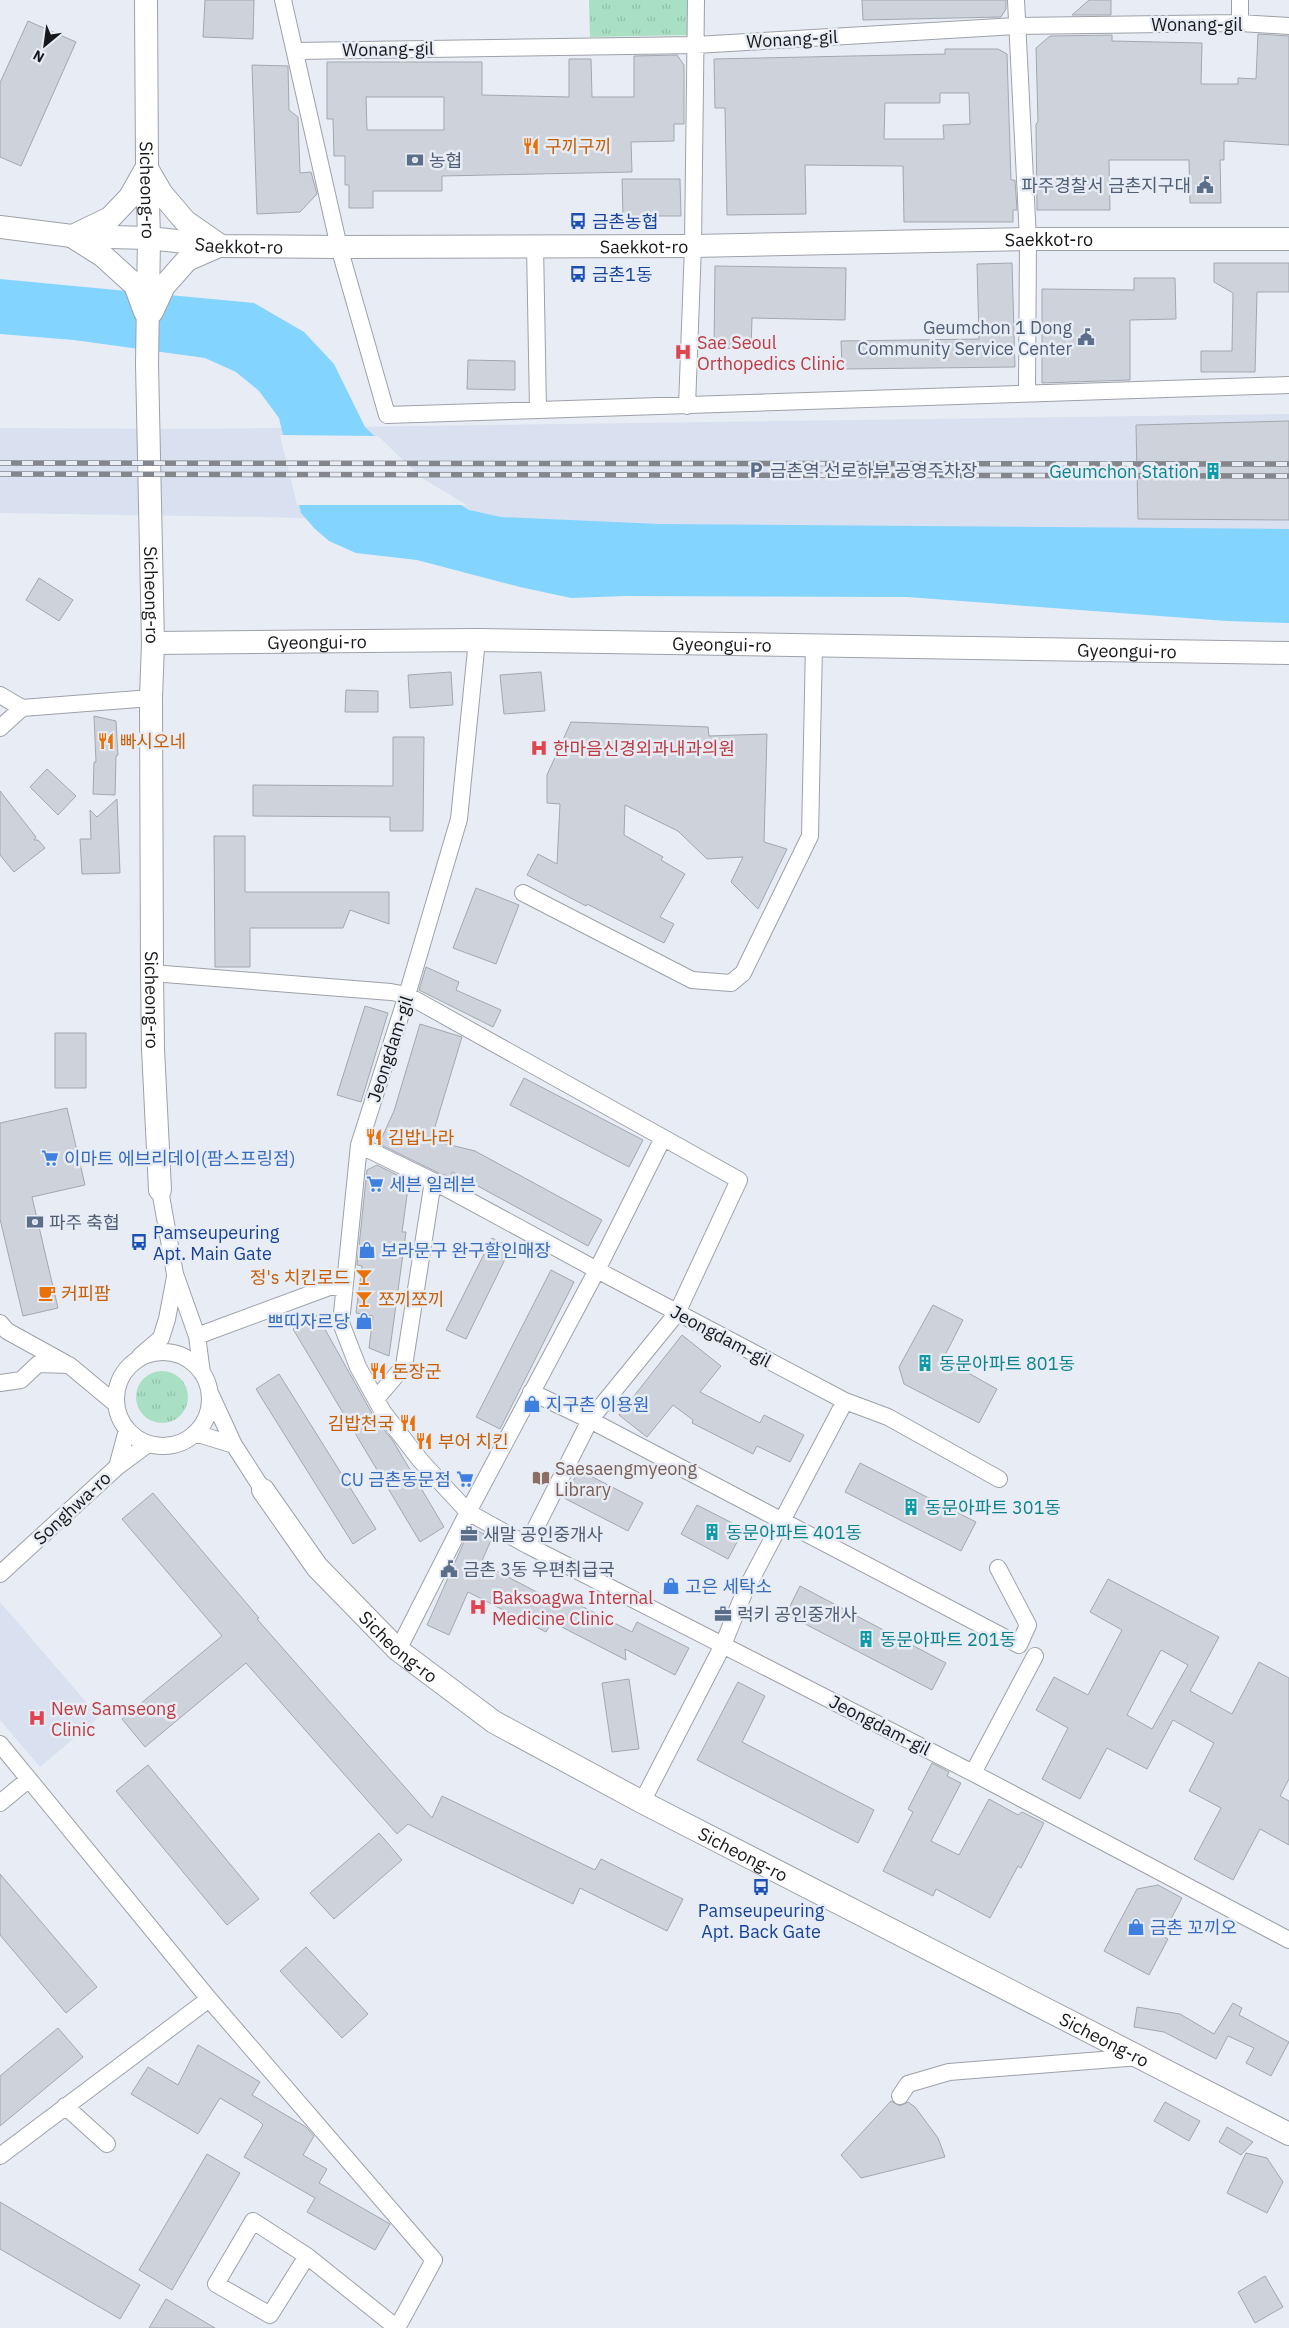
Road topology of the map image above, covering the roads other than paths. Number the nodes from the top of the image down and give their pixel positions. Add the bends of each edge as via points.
1 (146, 0) edge
2 (283, 0) edge
3 (696, 0) edge
4 (1016, 0) edge
5 (1240, 0) edge
6 (1240, 23) junction
7 (1016, 26) junction
8 (1289, 26) edge
9 (696, 45) junction
10 (296, 51) junction
11 (147, 167) junction
12 (0, 227) edge
13 (72, 236) junction
14 (149, 238) junction
15 (1028, 239) junction
16 (1289, 239) edge
17 (535, 245) junction
18 (220, 246) junction
19 (693, 246) junction
20 (339, 247) junction
21 (149, 286) junction
22 (1289, 385) edge
23 (1027, 392) junction
24 (687, 406) junction
25 (538, 410) junction
26 (477, 640) junction
27 (153, 643) junction
28 (814, 645) junction
29 (1289, 653) edge
30 (0, 695) edge
31 (151, 698) junction
32 (22, 708) junction
33 (0, 728) edge
34 (523, 893) dead end
35 (152, 973) junction
36 (407, 995) junction
37 (663, 1138) junction
38 (359, 1145) junction
39 (433, 1181) junction
40 (160, 1190) joint
41 (597, 1270) junction
42 (175, 1274) junction
43 (343, 1289) junction
44 (677, 1313) junction
45 (0, 1323) edge
46 (197, 1336) junction
47 (134, 1361) junction
48 (69, 1365) junction
49 (205, 1379) junction
50 (0, 1383) edge
51 (531, 1392) junction
52 (376, 1400) junction
53 (845, 1401) junction
54 (116, 1404) junction
55 (590, 1420) junction
56 (127, 1430) junction
57 (195, 1434) junction
58 (148, 1444) junction
59 (234, 1445) junction
60 (117, 1467) junction
61 (999, 1479) dead end
62 (263, 1490) joint
63 (468, 1512) junction
64 (782, 1521) junction
65 (527, 1545) junction
66 (998, 1568) dead end
67 (0, 1574) edge
68 (724, 1645) junction
69 (398, 1650) junction
70 (1035, 1656) dead end
71 (0, 1744) edge
72 (973, 1773) junction
73 (29, 1779) junction
74 (642, 1802) junction
75 (0, 1803) edge
76 (1289, 1940) edge
77 (209, 1998) junction
78 (1140, 2057) junction
79 (900, 2096) dead end
80 (65, 2106) junction
81 (1289, 2134) edge
82 (107, 2144) dead end
83 (0, 2156) edge
84 (307, 2256) junction
85 (397, 2328) edge

1 - 11 street, Sicheong-ro
2 - 10 street
3 - 9 street
4 - 7 street
5 - 6 street
6 - 7 street, Wonang-gil
6 - 8 street, Wonang-gil
7 - 9 street, Wonang-gil
7 - 15 street
9 - 10 street, Wonang-gil
9 - 19 street
10 - 20 street
11 - 13 street via 130,197 110,218
11 - 14 street, Sicheong-ro
11 - 18 street via 162,194 185,221
12 - 13 street, Saekkot-ro
13 - 14 street, Saekkot-ro
13 - 21 street
14 - 18 street, Saekkot-ro
14 - 21 street, Sicheong-ro
15 - 16 street, Saekkot-ro
15 - 19 street, Saekkot-ro
15 - 23 street
17 - 19 street, Saekkot-ro
17 - 20 street, Saekkot-ro
17 - 25 street
18 - 20 street, Saekkot-ro
18 - 21 street via 187,260
19 - 24 street
20 - 25 street via 387,415
21 - 27 street, Sicheong-ro via 147,364
22 - 23 street
23 - 24 street via 991,396
24 - 25 street
26 - 27 street, Gyeongui-ro
26 - 28 street, Gyeongui-ro
26 - 36 street, Jeongdam-gil via 459,819
27 - 31 street, Sicheong-ro
28 - 29 street, Gyeongui-ro
28 - 34 street via 810,836 742,973 730,983 692,980
30 - 32 street
31 - 32 street
31 - 35 street, Sicheong-ro
32 - 33 street
35 - 36 street
35 - 40 street, Sicheong-ro
36 - 37 street
36 - 38 street, Jeongdam-gil
37 - 41 street
37 - 44 street via 739,1180
38 - 39 street, Jeongdam-gil
38 - 43 street, Jeongdam-gil
39 - 41 street, Jeongdam-gil
39 - 52 street via 404,1366
40 - 42 street
41 - 44 street, Jeongdam-gil
41 - 51 street
42 - 46 street
42 - 47 street via 161,1338
43 - 46 street via 332,1286
43 - 52 street, Jeongdam-gil via 341,1323 358,1367
44 - 53 street, Jeongdam-gil
44 - 55 street
45 - 48 street via 7,1331
46 - 49 street
47 - 49 street via 148,1354 170,1353 191,1362
47 - 54 street via 123,1373 117,1388
48 - 50 street via 38,1364 21,1380
48 - 54 street
49 - 57 street via 210,1399 208,1412
49 - 59 street
51 - 55 street
51 - 63 street
52 - 63 street, Jeongdam-gil via 420,1460
53 - 61 street, Jeongdam-gil via 888,1416
53 - 64 street
54 - 56 street via 119,1418
55 - 64 street
55 - 65 street
56 - 58 street
56 - 60 street, Songhwa-ro
57 - 58 street via 173,1445
57 - 59 street
58 - 60 street
59 - 62 street
60 - 67 street, Songhwa-ro
62 - 69 street, Sicheong-ro via 318,1566
63 - 65 street, Jeongdam-gil
63 - 69 street
64 - 66 street via 1019,1646 1028,1625
64 - 68 street via 744,1594
65 - 68 street, Jeongdam-gil
68 - 72 street, Jeongdam-gil
68 - 74 street
69 - 74 street, Sicheong-ro via 494,1722
70 - 72 street
71 - 73 street
72 - 76 street, Jeongdam-gil
73 - 75 street
73 - 77 street
74 - 78 street, Sicheong-ro
77 - 80 street
77 - 85 street via 434,2260
78 - 79 street via 949,2072 908,2084
78 - 81 street, Sicheong-ro
80 - 82 street
80 - 83 street
84 - 84 street via 270,2315 216,2284 253,2221
84 - 85 street

